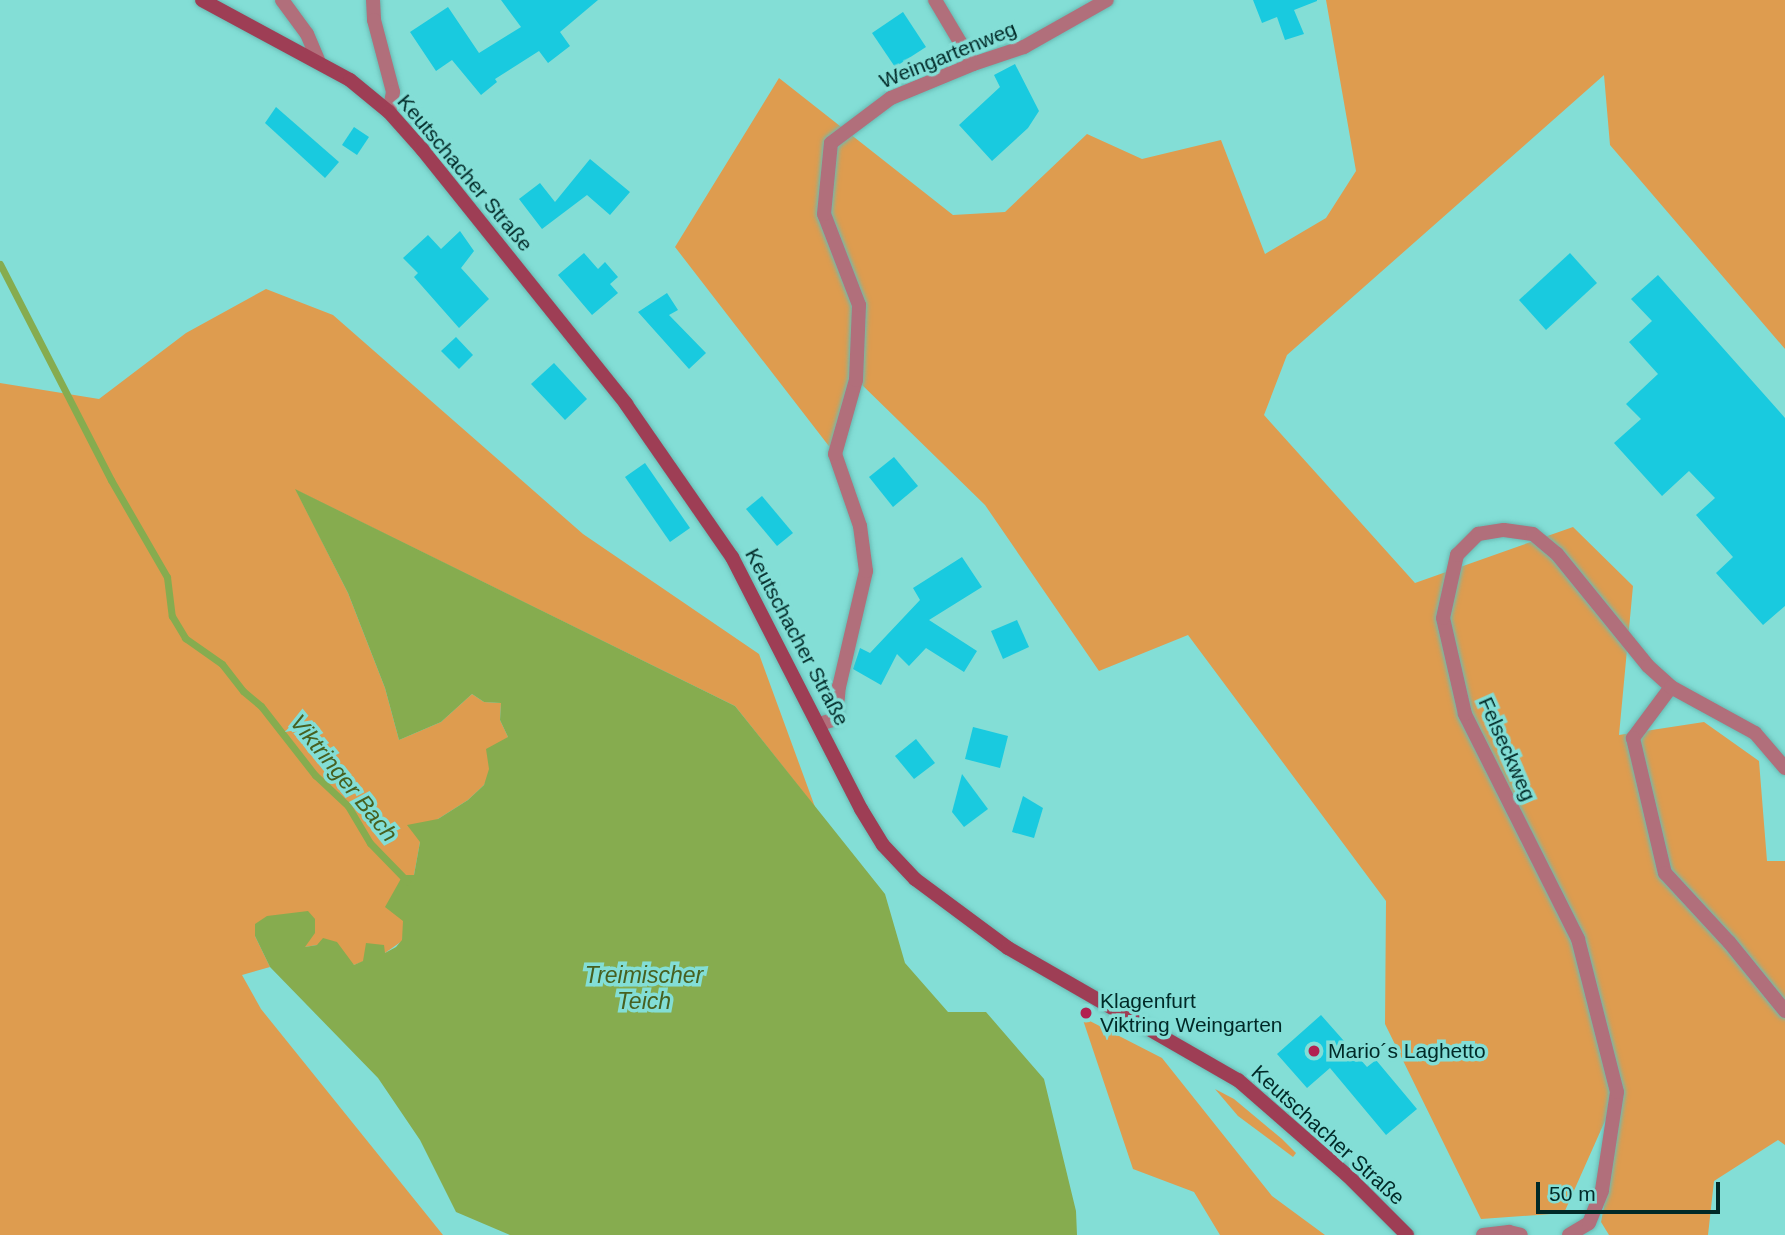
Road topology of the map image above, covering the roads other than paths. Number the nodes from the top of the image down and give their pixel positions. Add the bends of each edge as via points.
1 (202, 0) edge
2 (282, 0) edge
3 (373, 0) edge
4 (935, 0) edge
5 (1107, 0) edge
6 (318, 60) junction
7 (973, 64) junction
8 (389, 112) junction
9 (1671, 687) junction
10 (820, 724) junction
11 (1785, 768) edge
12 (1785, 1011) edge
13 (1407, 1235) edge
14 (1483, 1235) edge
15 (1521, 1235) edge
16 (1569, 1235) edge

1 - 6 main road, Keutschacher Straße
2 - 6 street via 307,34
3 - 8 street via 393,92
4 - 7 street
5 - 7 street, Weingartenweg via 1024,47
6 - 8 main road, Keutschacher Straße
7 - 10 street, Weingartenweg via 891,97 831,143 824,214 859,305 856,380 835,454 860,526 866,571 836,719
8 - 10 main road, Keutschacher Straße via 634,415 732,558
9 - 11 street, Felseckweg via 1755,733
9 - 12 street via 1633,738 1665,873
9 - 16 street, Felseckweg via 1648,666 1557,554 1533,534 1504,530 1478,534 1457,555 1443,618 1465,714 1578,939 1618,1092 1602,1190 1589,1223
10 - 13 main road, Keutschacher Straße via 883,845 915,879 1008,948 1238,1080 1347,1175
14 - 15 street

